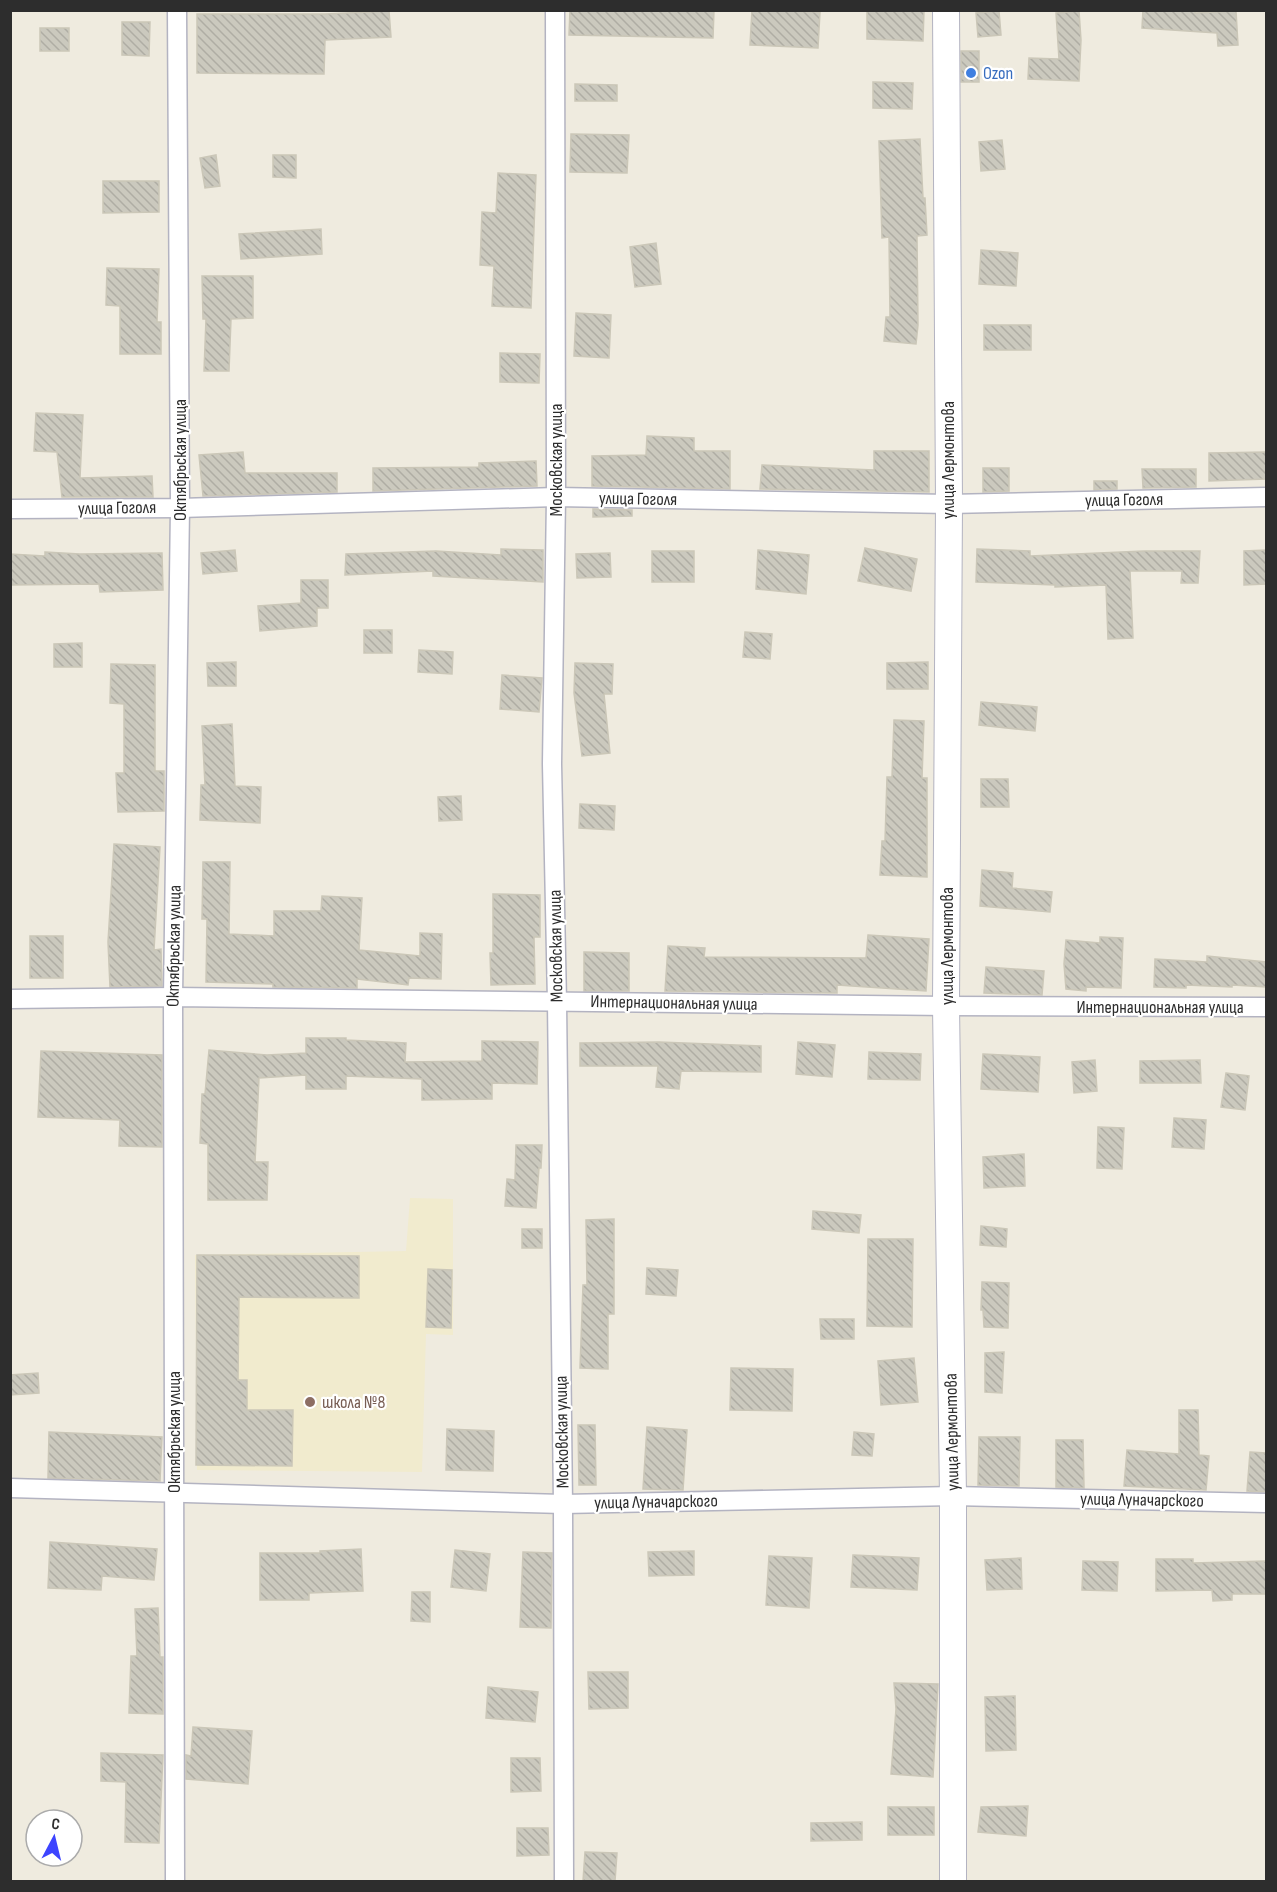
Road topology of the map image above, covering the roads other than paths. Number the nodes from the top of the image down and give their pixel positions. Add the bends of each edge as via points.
1 (177, 10) edge
2 (555, 10) edge
3 (946, 10) edge
4 (556, 497) junction
5 (1266, 497) edge
6 (949, 504) junction
7 (180, 508) junction
8 (10, 509) edge
9 (173, 997) junction
10 (10, 999) edge
11 (557, 1002) junction
12 (946, 1006) junction
13 (1266, 1007) edge
14 (10, 1488) edge
15 (174, 1494) junction
16 (953, 1496) junction
17 (1266, 1503) edge
18 (563, 1504) junction
19 (175, 1881) edge
20 (564, 1881) edge
21 (953, 1881) edge

1 - 7 street, Октябрьская улица
2 - 4 street, Московская улица
3 - 6 street, улица Лермонтова
4 - 6 street, улица Гоголя
4 - 7 street, улица Гоголя
4 - 11 street, Московская улица via 552,764
5 - 6 street, улица Гоголя
6 - 12 street, улица Лермонтова
7 - 8 street, улица Гоголя
7 - 9 street, Октябрьская улица
9 - 10 street, Интернациональная улица
9 - 11 street, Интернациональная улица
9 - 15 street, Октябрьская улица
11 - 12 street, Интернациональная улица
11 - 18 street, Московская улица
12 - 13 street, Интернациональная улица
12 - 16 street, улица Лермонтова
14 - 15 street, улица Луначарского
15 - 18 street, улица Луначарского
15 - 19 street, Октябрьская улица
16 - 17 street, улица Луначарского
16 - 18 street, улица Луначарского
16 - 21 street, улица Лермонтова
18 - 20 street, Московская улица

